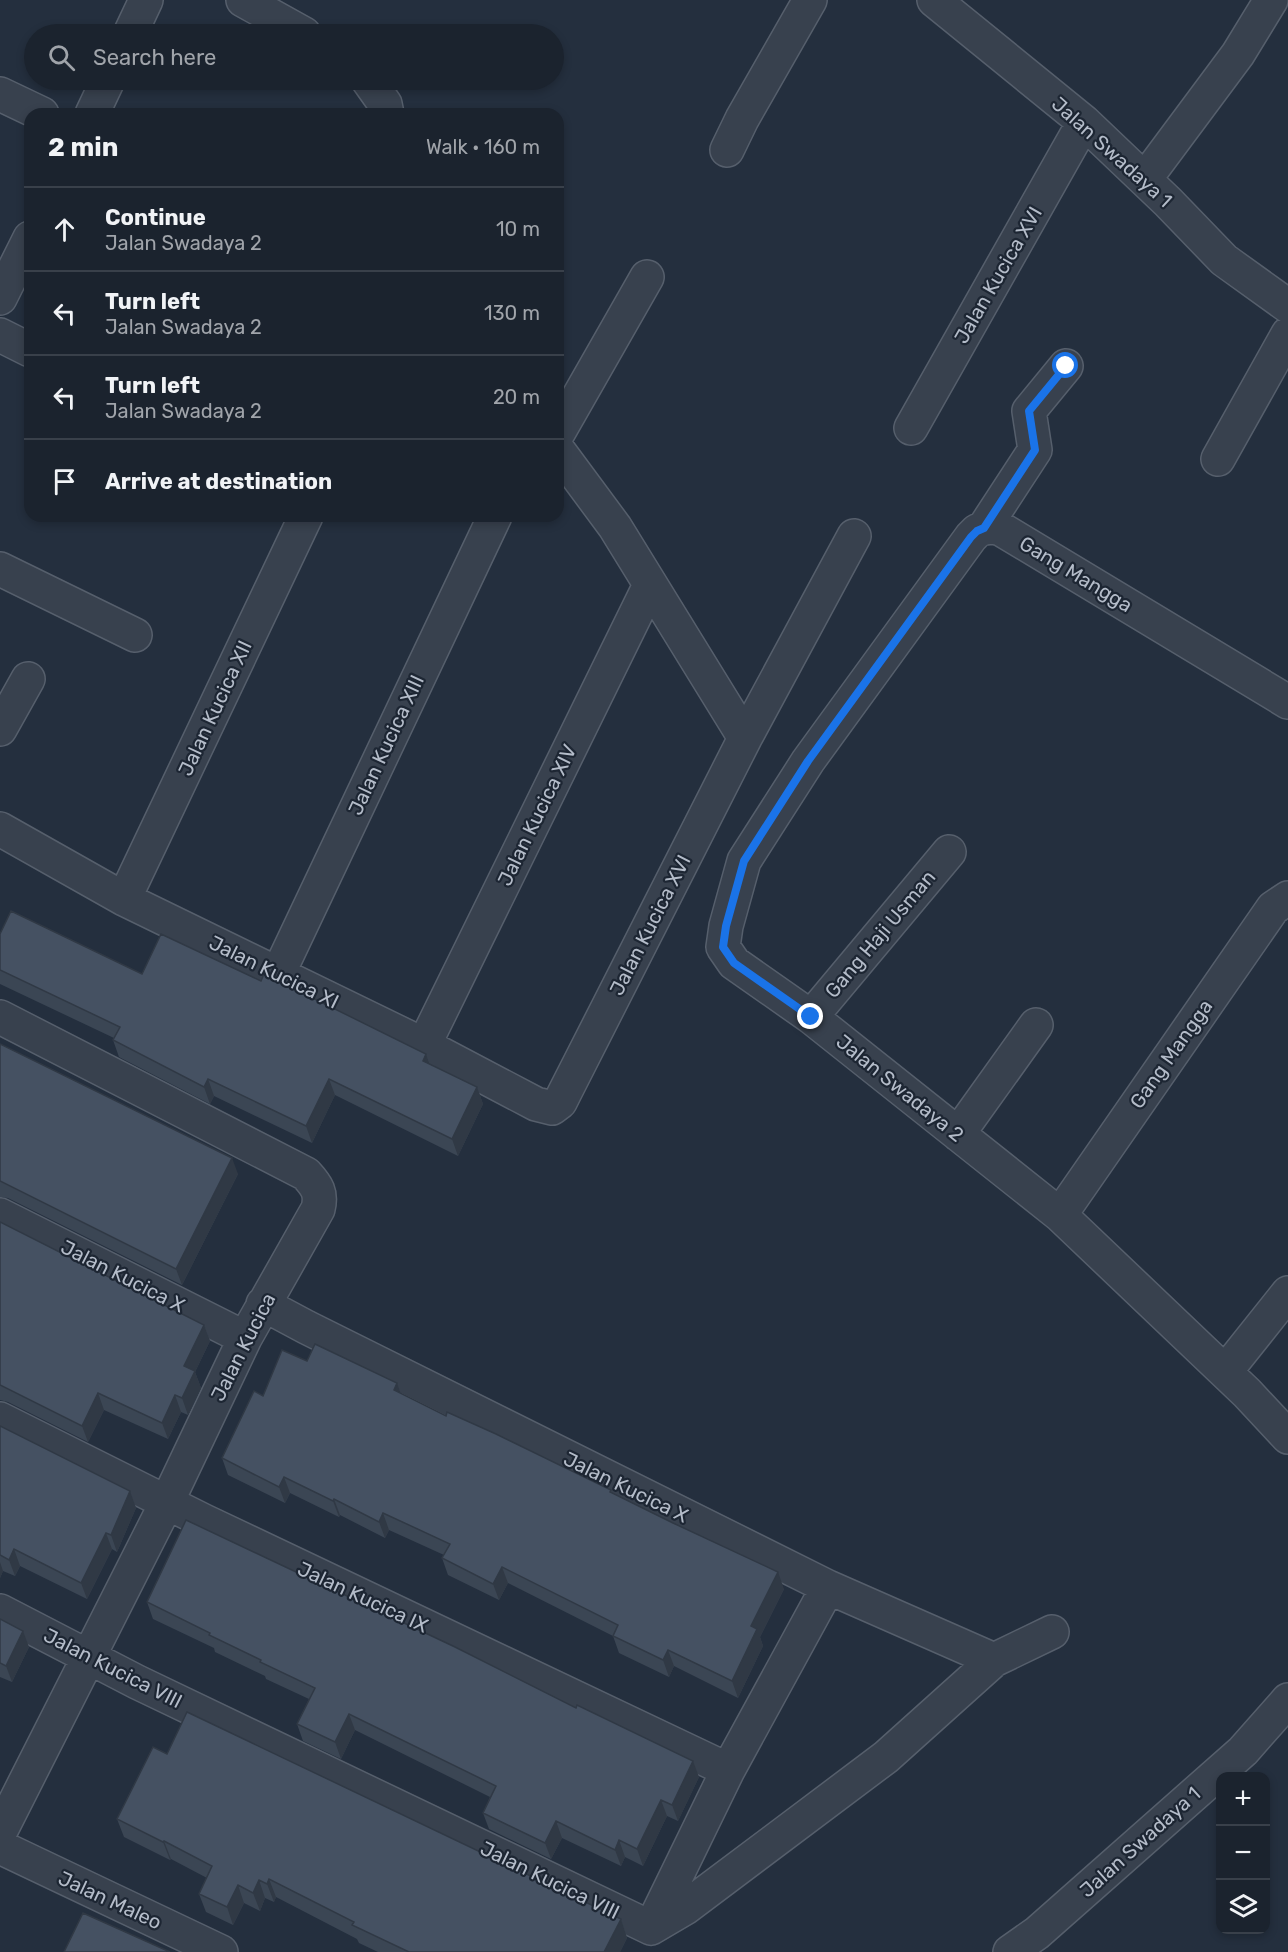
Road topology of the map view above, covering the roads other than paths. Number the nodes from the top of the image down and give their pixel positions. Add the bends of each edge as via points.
1 (146, 0) edge
2 (243, 0) edge
3 (810, 0) edge
4 (934, 0) edge
5 (1271, 0) edge
6 (135, 24) edge
7 (286, 24) edge
8 (103, 90) edge
9 (375, 90) edge
10 (0, 94) edge
11 (29, 108) edge
12 (95, 108) edge
13 (386, 108) edge
14 (1084, 122) junction
15 (727, 150) dead end
16 (1144, 179) junction
17 (24, 250) edge
18 (647, 277) dead end
19 (0, 298) edge
20 (1288, 306) edge
21 (1288, 334) edge
22 (0, 335) edge
23 (24, 347) edge
24 (1066, 366) dead end
25 (564, 422) edge
26 (911, 428) dead end
27 (564, 458) edge
28 (1218, 459) dead end
29 (303, 522) edge
30 (492, 522) edge
31 (984, 528) junction
32 (854, 536) dead end
33 (0, 569) edge
34 (650, 585) junction
35 (135, 635) dead end
36 (28, 679) dead end
37 (1288, 702) edge
38 (0, 729) edge
39 (745, 738) junction
40 (0, 829) edge
41 (949, 852) dead end
42 (1288, 898) edge
43 (124, 899) junction
44 (278, 974) junction
45 (0, 1017) edge
46 (811, 1017) junction
47 (1036, 1025) dead end
48 (424, 1045) junction
49 (552, 1108) joint
50 (958, 1134) junction
51 (0, 1215) edge
52 (1060, 1215) junction
53 (1288, 1293) edge
54 (263, 1304) junction
55 (245, 1338) junction
56 (1225, 1372) junction
57 (0, 1419) edge
58 (1288, 1437) edge
59 (167, 1502) junction
60 (828, 1587) junction
61 (0, 1611) edge
62 (1052, 1632) dead end
63 (90, 1658) junction
64 (994, 1660) junction
65 (1288, 1700) edge
66 (728, 1770) junction
67 (0, 1832) edge
68 (0, 1847) edge
69 (651, 1928) junction
70 (221, 1952) edge
71 (1010, 1952) edge

1 - 6 street
2 - 7 street
3 - 15 street
4 - 14 street, Jalan Swadaya 1
5 - 16 street via 1238,54
8 - 12 street
9 - 13 street
10 - 11 street
14 - 16 street, Jalan Swadaya 1
14 - 26 street, Jalan Kucica XVI
16 - 20 street, Jalan Swadaya 1 via 1224,260
17 - 19 street
18 - 25 street
21 - 28 street
22 - 23 street
24 - 31 street, Jalan Swadaya 2 via 1029,411 1035,450
27 - 34 street via 615,527
29 - 43 street, Jalan Kucica XII
30 - 44 street, Jalan Kucica XIII
31 - 37 street, Gang Mangga via 1001,529
31 - 46 street, Jalan Swadaya 2 via 971,537 808,761 744,861 723,947 734,963
32 - 39 street, Jalan Kucica XVI
33 - 35 street
34 - 39 street
34 - 48 street, Jalan Kucica XIV
36 - 38 street
39 - 49 street, Jalan Kucica XVI via 560,1102
40 - 43 street, Jalan Kucica XI
41 - 46 street, Gang Haji Usman
42 - 52 street, Gang Mangga via 1273,908
43 - 44 street, Jalan Kucica XI
44 - 48 street, Jalan Kucica XI
45 - 54 street, Jalan Kucica via 306,1174 318,1187 318,1209
46 - 50 street, Jalan Swadaya 2
47 - 50 street
48 - 49 street, Jalan Kucica XI via 536,1104
50 - 52 street, Jalan Swadaya 2
51 - 55 street, Jalan Kucica X
52 - 56 street, Jalan Swadaya 2
53 - 56 street
54 - 55 street, Jalan Kucica
54 - 60 street, Jalan Kucica X
55 - 59 street, Jalan Kucica
56 - 58 street, Jalan Swadaya 2
57 - 59 street, Jalan Kucica IX
59 - 63 street, Jalan Kucica
59 - 66 street, Jalan Kucica IX
60 - 64 street, Jalan Kucica X
60 - 66 street
61 - 63 street, Jalan Kucica VIII
62 - 64 street
63 - 67 street, Jalan Kucica
63 - 69 street, Jalan Kucica VIII
64 - 69 street via 886,1757 685,1908
65 - 71 street, Jalan Swadaya 1 via 1243,1751 1037,1933
66 - 69 street
68 - 70 street, Jalan Maleo

